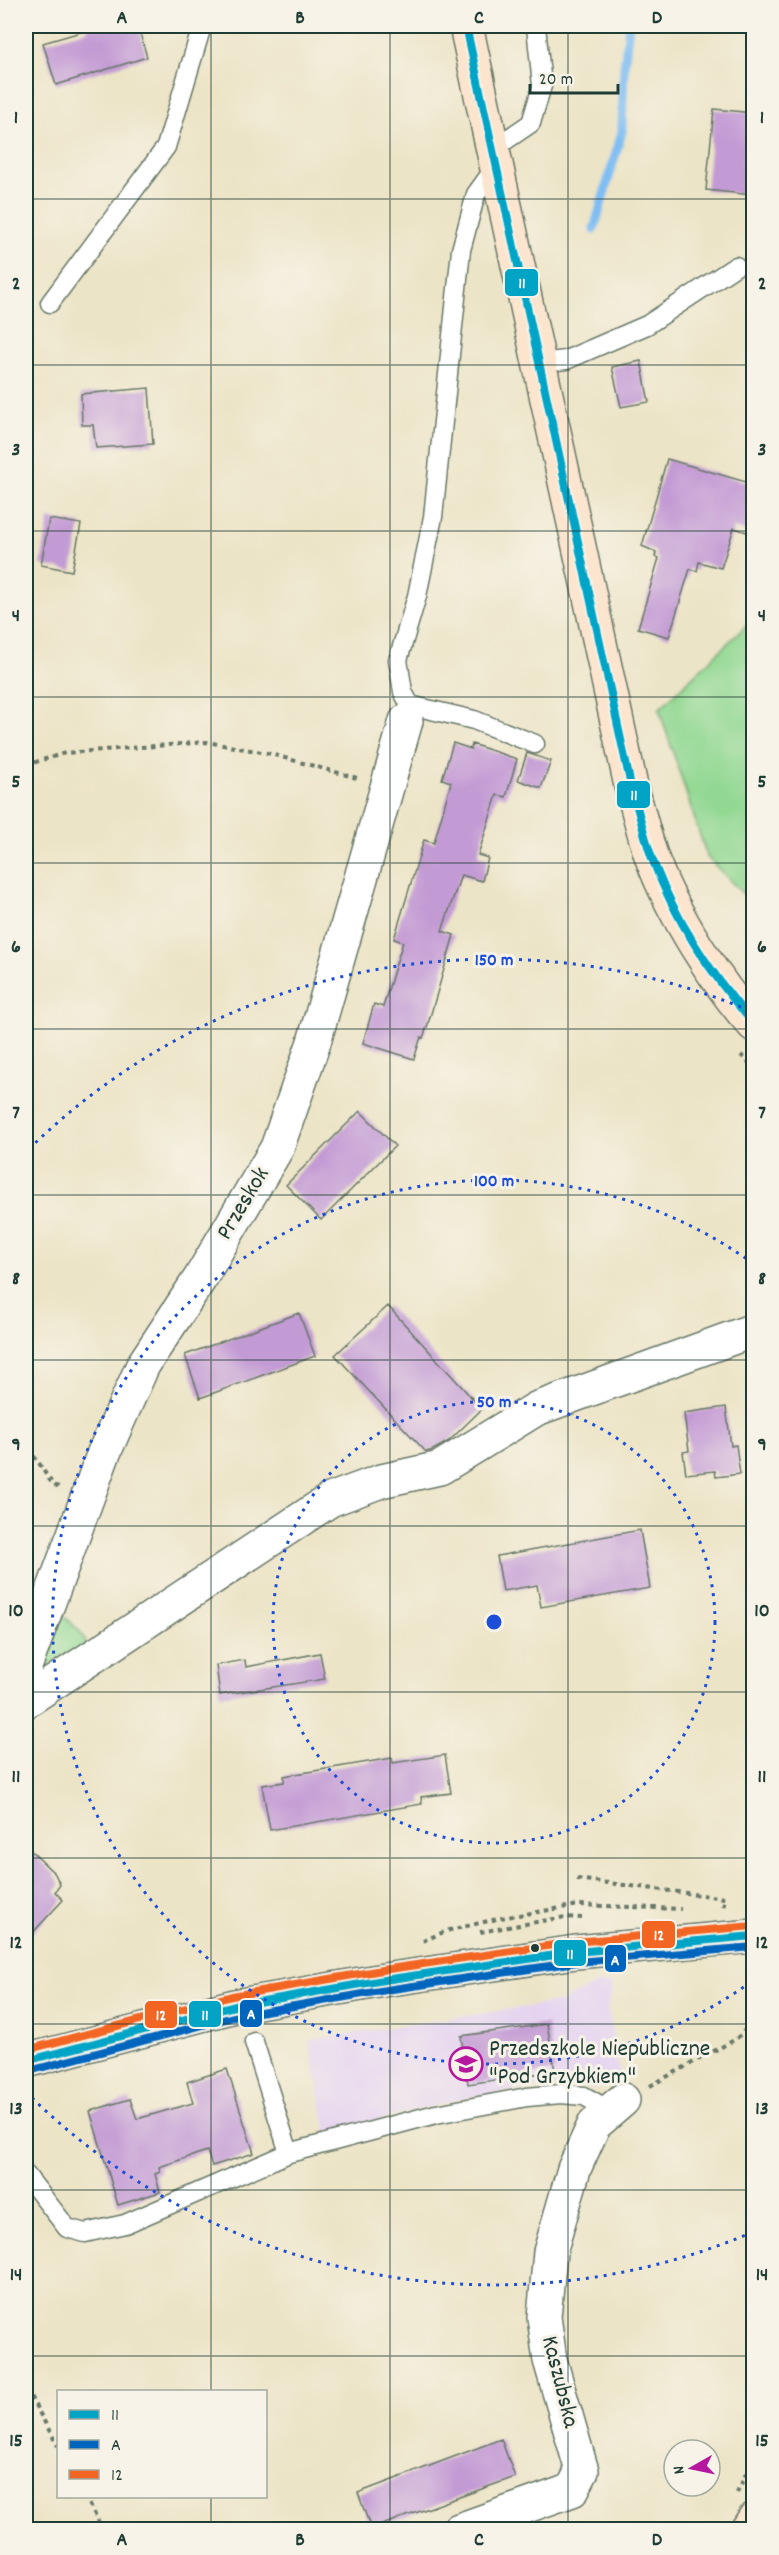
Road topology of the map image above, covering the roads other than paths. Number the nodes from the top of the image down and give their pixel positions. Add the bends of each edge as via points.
1 (202, 26) edge
2 (466, 26) edge
3 (536, 26) edge
4 (495, 157) junction
5 (736, 266) dead end
6 (50, 303) dead end
7 (540, 363) junction
8 (408, 713) junction
9 (535, 744) dead end
10 (753, 1025) edge
11 (753, 1330) edge
12 (26, 1664) edge
13 (26, 1701) edge
14 (753, 1936) edge
15 (254, 2042) dead end
16 (26, 2061) edge
17 (617, 2106) joint
18 (289, 2153) junction
19 (26, 2175) edge
20 (744, 2508) edge
21 (459, 2529) edge
22 (747, 2529) edge

1 - 6 lane via 166,147
2 - 4 main road
3 - 4 lane via 542,86 531,123
4 - 7 main road
4 - 8 lane via 476,194 461,250 433,517 417,596 398,660
5 - 7 lane via 647,325 566,360
7 - 10 main road via 631,786 654,862 711,970
8 - 9 lane via 474,720
8 - 12 street, Przeskok via 314,1042 277,1148 201,1277 143,1365 103,1455
11 - 13 street via 536,1408 440,1468 381,1481 330,1500
14 - 16 street via 576,1952 384,1980 235,2006
15 - 18 lane
17 - 18 lane via 584,2096 527,2097 436,2114
17 - 21 street, Kaszubska via 594,2125 574,2169 550,2252 544,2317 550,2360 582,2471 572,2490
18 - 19 lane via 125,2224 86,2233 67,2228
20 - 22 main road

